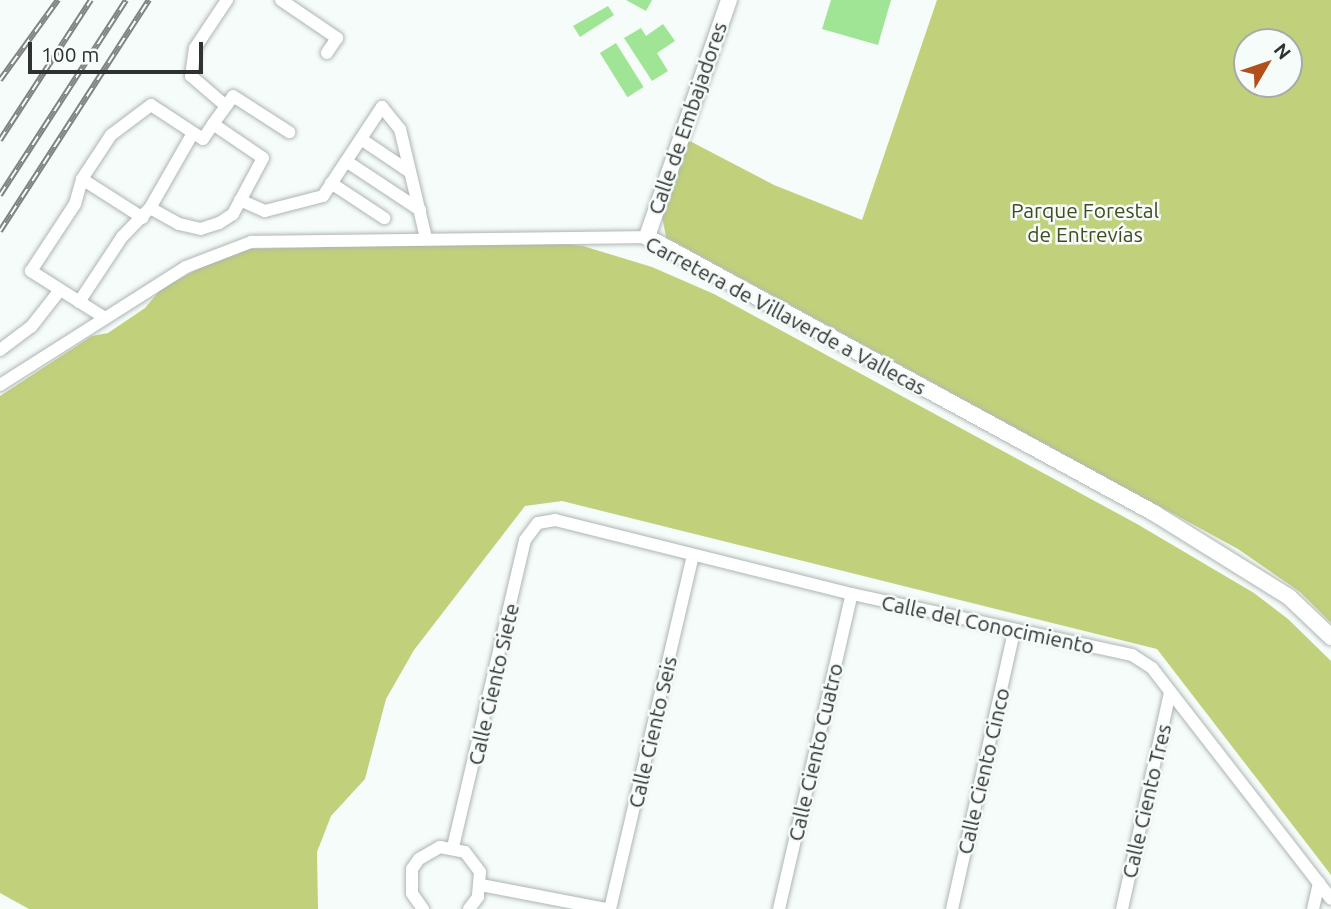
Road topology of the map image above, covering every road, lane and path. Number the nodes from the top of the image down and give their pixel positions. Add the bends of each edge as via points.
1 (227, 0) edge
2 (281, 0) edge
3 (729, 0) edge
4 (327, 53) dead end
5 (226, 106) junction
6 (213, 124) junction
7 (289, 132) dead end
8 (193, 133) junction
9 (361, 139) junction
10 (346, 161) junction
11 (411, 172) junction
12 (82, 179) junction
13 (331, 183) junction
14 (240, 201) junction
15 (420, 210) junction
16 (147, 213) junction
17 (384, 218) dead end
18 (647, 237) junction
19 (426, 238) junction
20 (60, 290) junction
21 (79, 302) junction
22 (105, 318) junction
23 (0, 350) edge
24 (0, 385) edge
25 (538, 523) joint
26 (693, 556) junction
27 (852, 594) junction
28 (1014, 632) junction
29 (1331, 638) edge
30 (1170, 693) junction
31 (453, 847) junction
32 (1319, 883) junction
33 (481, 885) junction
34 (1331, 899) edge
35 (475, 908) edge
36 (423, 909) edge
37 (608, 909) edge
38 (779, 909) edge
39 (952, 909) edge
40 (1122, 909) edge
41 (1313, 909) edge

1 - 5 street via 195,48 191,76
2 - 4 street via 337,38
3 - 18 main road, Calle de Embajadores
5 - 6 street
5 - 7 street via 233,96
6 - 8 street via 203,139
6 - 14 street via 263,158
8 - 12 street via 151,105 111,135
8 - 16 street
9 - 10 street
9 - 11 street
9 - 11 street via 382,107 400,129
10 - 13 street
10 - 15 street
11 - 15 street
12 - 16 street
12 - 20 street via 75,204 31,271
13 - 14 street via 323,196 284,210 265,211
13 - 17 street
14 - 16 street via 233,214 201,229
15 - 19 street
16 - 21 street via 122,237
18 - 19 street, Carretera de Villaverde a Vallecas
18 - 29 main road, Carretera de Villaverde a Vallecas via 1154,513 1289,597
19 - 22 street, Carretera de Villaverde a Vallecas via 251,242 186,267
20 - 21 street
20 - 23 street via 31,327
21 - 22 street
22 - 24 street, Carretera de Villaverde a Vallecas
25 - 26 street, Calle del Conocimiento via 555,520
25 - 31 street, Calle Ciento Siete via 525,540
26 - 27 street, Calle del Conocimiento
26 - 37 street, Calle Ciento Seis
27 - 28 street, Calle del Conocimiento
27 - 38 street, Calle Ciento Cuatro
28 - 30 street, Calle del Conocimiento via 1132,655 1152,668
28 - 39 street, Calle Ciento Cinco
30 - 32 street, Calle del Conocimiento
30 - 40 street, Calle Ciento Tres
31 - 33 street via 474,861
31 - 36 street via 428,851 412,869 412,893
32 - 34 street, Calle del Conocimiento
32 - 41 street
33 - 35 street
33 - 37 street

